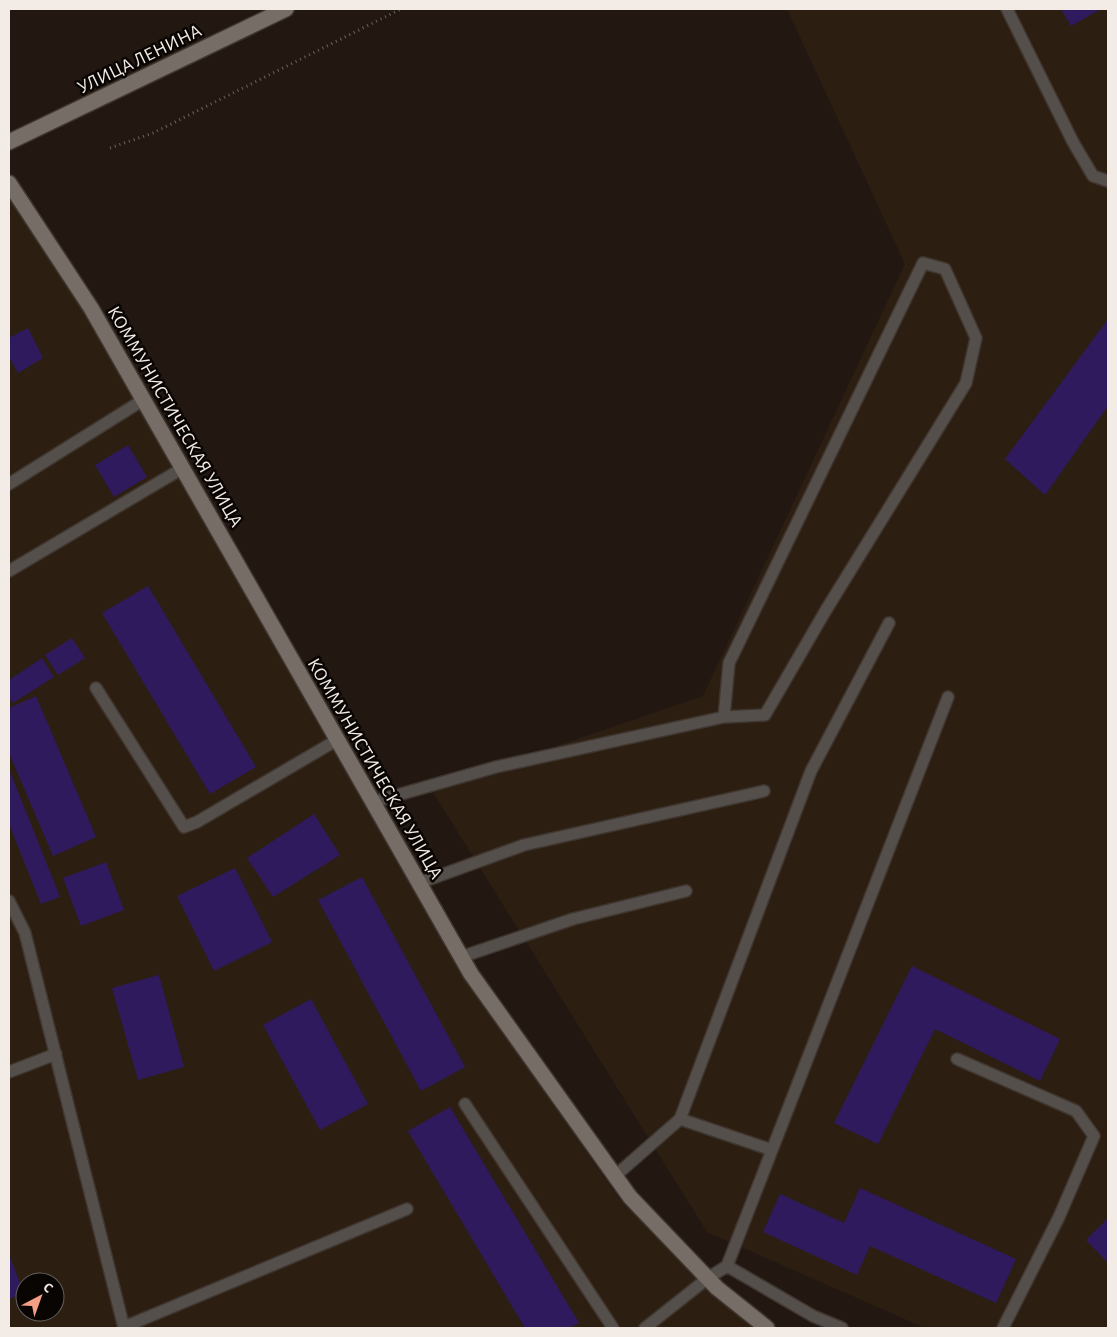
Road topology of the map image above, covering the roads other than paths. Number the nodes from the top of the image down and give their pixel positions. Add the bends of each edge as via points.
1 (286, 9) edge
2 (1007, 9) edge
3 (9, 142) edge
4 (1108, 181) edge
5 (9, 183) edge
6 (144, 400) junction
7 (183, 468) junction
8 (9, 484) edge
9 (9, 571) edge
10 (889, 623) dead end
11 (96, 688) dead end
12 (948, 697) dead end
13 (724, 717) junction
14 (337, 740) junction
15 (764, 791) dead end
16 (373, 802) junction
17 (419, 883) junction
18 (686, 891) dead end
19 (9, 901) edge
20 (461, 957) junction
21 (56, 1054) junction
22 (957, 1059) dead end
23 (9, 1072) edge
24 (465, 1104) dead end
25 (680, 1119) junction
26 (772, 1150) junction
27 (615, 1176) junction
28 (407, 1209) dead end
29 (727, 1266) junction
30 (708, 1278) junction
31 (124, 1328) edge
32 (613, 1328) edge
33 (645, 1328) edge
34 (767, 1328) edge
35 (842, 1328) edge
36 (1003, 1328) edge

1 - 3 main road, УЛИЦА ЛЕНИНА
2 - 4 lane via 1073,142 1093,176
5 - 6 main road, КОММУНИСТИЧЕСКАЯ УЛИЦА via 91,308
6 - 7 main road, КОММУНИСТИЧЕСКАЯ УЛИЦА
6 - 8 lane
7 - 9 lane
7 - 14 main road, КОММУНИСТИЧЕСКАЯ УЛИЦА
10 - 25 lane via 811,771
11 - 14 lane via 184,826 197,822
12 - 26 lane
13 - 13 lane via 765,715 966,383 976,338 945,269 923,263 729,663
13 - 16 lane via 496,767
14 - 16 main road, КОММУНИСТИЧЕСКАЯ УЛИЦА
15 - 17 lane via 524,845
16 - 17 main road, КОММУНИСТИЧЕСКАЯ УЛИЦА
17 - 20 main road, КОММУНИСТИЧЕСКАЯ УЛИЦА
18 - 20 lane via 573,919
19 - 21 lane via 25,933
20 - 27 main road, КОММУНИСТИЧЕСКАЯ УЛИЦА
21 - 23 lane
21 - 31 lane
22 - 36 lane via 1076,1111 1094,1136 1059,1217
24 - 32 lane
25 - 26 lane
25 - 27 lane
26 - 29 lane
27 - 30 main road, КОММУНИСТИЧЕСКАЯ УЛИЦА via 630,1197
28 - 31 lane
29 - 30 lane
29 - 35 lane via 813,1316
30 - 33 lane
30 - 34 main road, КОММУНИСТИЧЕСКАЯ УЛИЦА

